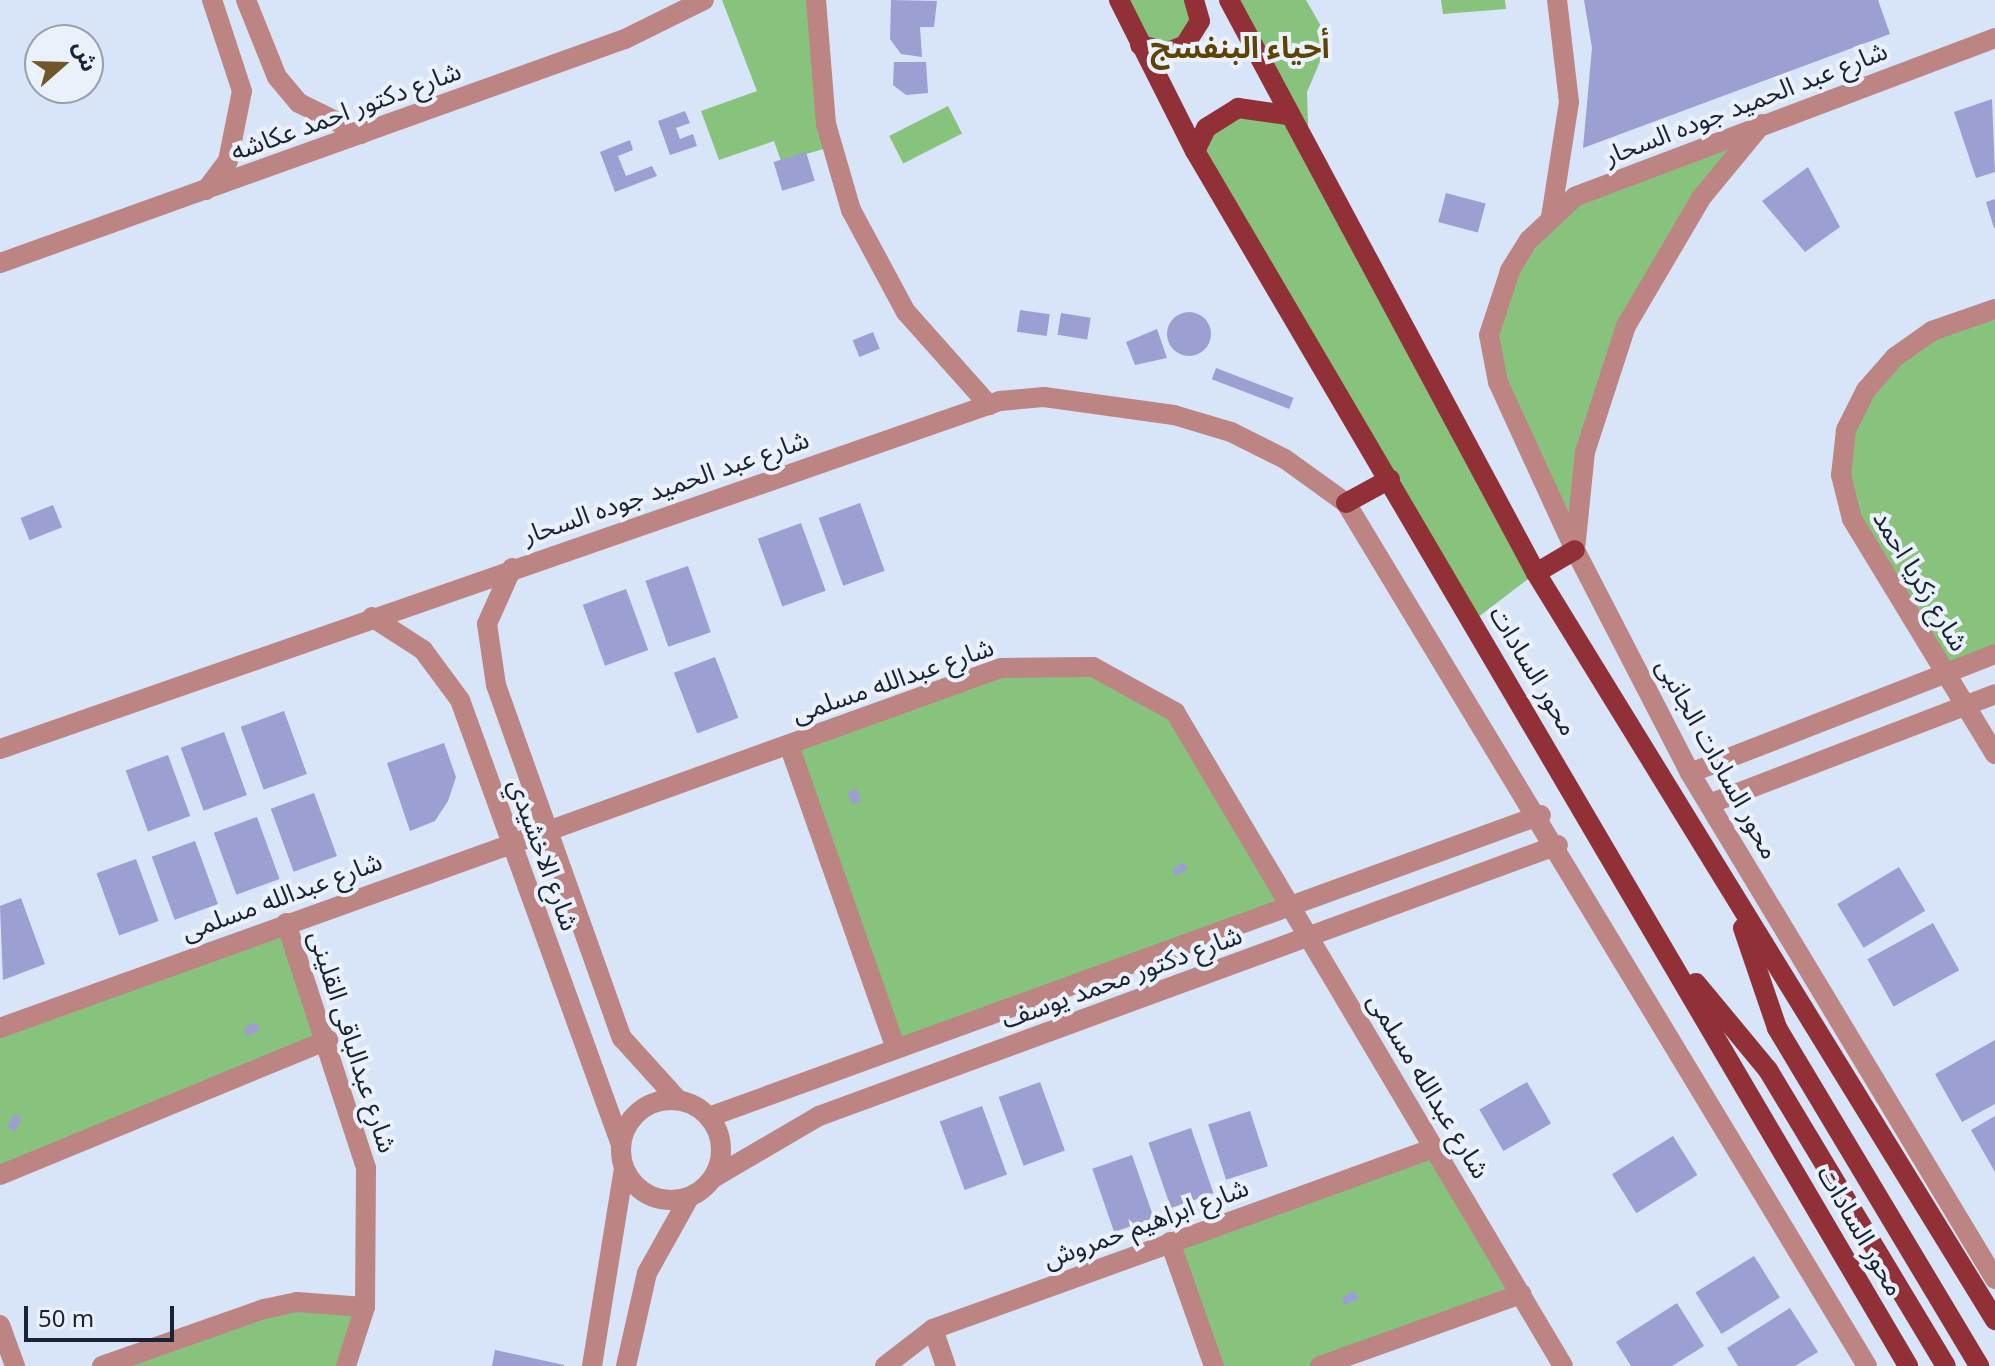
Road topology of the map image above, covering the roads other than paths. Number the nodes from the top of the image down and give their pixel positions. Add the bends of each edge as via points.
1 (212, 0) edge
2 (246, 0) edge
3 (704, 0) edge
4 (816, 0) edge
5 (1119, 0) edge
6 (1194, 0) edge
7 (1229, 0) edge
8 (1557, 0) edge
9 (1995, 38) edge
10 (1140, 45) junction
11 (1287, 115) junction
12 (1762, 123) junction
13 (362, 134) junction
14 (1195, 151) junction
15 (206, 190) junction
16 (1551, 217) junction
17 (1529, 240) joint
18 (0, 263) edge
19 (1995, 309) edge
20 (989, 405) junction
21 (1390, 479) junction
22 (1346, 503) junction
23 (1575, 550) junction
24 (512, 568) junction
25 (1536, 573) junction
26 (372, 617) junction
27 (1995, 654) edge
28 (1946, 673) junction
29 (1995, 694) edge
30 (1965, 705) junction
31 (789, 745) junction
32 (0, 749) edge
33 (1995, 754) edge
34 (1690, 773) junction
35 (1709, 804) junction
36 (1541, 815) junction
37 (548, 830) junction
38 (511, 843) junction
39 (1558, 845) junction
40 (1293, 908) junction
41 (1741, 915) junction
42 (286, 923) junction
43 (1310, 937) junction
44 (1673, 960) junction
45 (0, 1028) edge
46 (328, 1040) junction
47 (896, 1048) junction
48 (678, 1100) junction
49 (709, 1117) junction
50 (620, 1143) junction
51 (1434, 1148) junction
52 (624, 1169) junction
53 (0, 1175) edge
54 (713, 1178) junction
55 (689, 1198) junction
56 (1170, 1242) junction
57 (1995, 1279) edge
58 (1521, 1294) junction
59 (365, 1307) junction
60 (1995, 1320) edge
61 (0, 1325) edge
62 (933, 1329) junction
63 (15, 1366) edge
64 (102, 1366) edge
65 (346, 1366) edge
66 (592, 1366) edge
67 (626, 1366) edge
68 (885, 1366) edge
69 (946, 1366) edge
70 (1214, 1366) edge
71 (1320, 1366) edge
72 (1563, 1366) edge
73 (1867, 1366) edge
74 (1908, 1366) edge
75 (1946, 1366) edge
76 (1979, 1366) edge

1 - 15 street via 242,91 240,127
2 - 13 street via 277,77 299,103
3 - 13 street, شارع دكتور احمد عكاشه via 625,39
4 - 20 street via 826,124 857,224 906,312
5 - 10 main road, محور السادات
6 - 10 main road via 1200,21 1185,45 1168,52
7 - 11 main road, محور السادات
8 - 16 street via 1569,102
9 - 12 street, شارع عبد الحميد جوده السحار
10 - 14 main road, محور السادات
11 - 14 main road via 1238,108 1206,128
11 - 25 main road, محور السادات
12 - 16 street, شارع عبد الحميد جوده السحار via 1575,197
12 - 23 street via 1701,198 1626,326 1590,430
13 - 15 street, شارع دكتور احمد عكاشه
14 - 21 main road, محور السادات
15 - 18 street, شارع دكتور احمد عكاشه
16 - 17 street, شارع عبد الحميد جوده السحار
17 - 23 street, محور السادات الجانبى via 1495,301 1490,352
19 - 28 street, شارع زكريا احمد via 1932,331 1895,357 1866,390 1846,430 1841,475 1852,519
20 - 22 street, شارع عبد الحميد جوده السحار via 1031,395 1174,415 1285,459
20 - 24 street, شارع عبد الحميد جوده السحار
21 - 22 main road
21 - 44 main road, محور السادات
22 - 36 street
23 - 25 main road
23 - 34 street, محور السادات الجانبى
24 - 26 street, شارع عبد الحميد جوده السحار
24 - 37 street, شارع الاخشيدي via 487,624 487,655
25 - 41 main road, محور السادات
26 - 32 street, شارع عبد الحميد جوده السحار
26 - 38 street, شارع الاخشيدي via 423,650 452,687
27 - 28 street
28 - 30 street, شارع زكريا احمد
28 - 34 street
29 - 30 street
30 - 33 street, شارع زكريا احمد
30 - 35 street
31 - 37 street, شارع عبدالله مسلمى
31 - 40 street, شارع عبدالله مسلمى via 1001,668 1093,667 1175,712
31 - 47 street
34 - 35 street, محور السادات الجانبى
35 - 57 street, محور السادات الجانبى
36 - 39 street
36 - 40 street, شارع دكتور محمد يوسف
37 - 38 street, شارع عبدالله مسلمى
37 - 48 street, شارع الاخشيدي via 622,1038
38 - 42 street, شارع عبدالله مسلمى
38 - 50 street, شارع الاخشيدي
39 - 43 street, شارع دكتور محمد يوسف
39 - 73 street
40 - 43 street, شارع عبدالله مسلمى
40 - 47 street, شارع دكتور محمد يوسف
41 - 60 main road, محور السادات
41 - 76 main road via 1777,1028
42 - 45 street, شارع عبدالله مسلمى
42 - 46 street, شارع عبدالباقى القلينى
43 - 51 street, شارع عبدالله مسلمى
43 - 54 street, شارع دكتور محمد يوسف via 819,1116
44 - 74 main road, محور السادات
44 - 75 main road via 1768,1070
46 - 53 street
46 - 59 street, شارع عبدالباقى القلينى via 366,1168
47 - 49 street, شارع دكتور محمد يوسف
48 - 49 street
48 - 50 street via 640,1109
49 - 54 street via 721,1147
50 - 52 street
51 - 56 street, شارع ابراهيم حمروش
51 - 58 street, شارع عبدالله مسلمى
52 - 55 street via 650,1197
52 - 66 street
54 - 55 street
55 - 67 street via 647,1273
56 - 62 street, شارع ابراهيم حمروش
56 - 70 street
58 - 71 street
58 - 72 street, شارع عبدالله مسلمى
59 - 64 street via 297,1302 264,1309
59 - 65 street, شارع عبدالباقى القلينى
61 - 63 street
62 - 68 street, شارع ابراهيم حمروش
62 - 69 street

